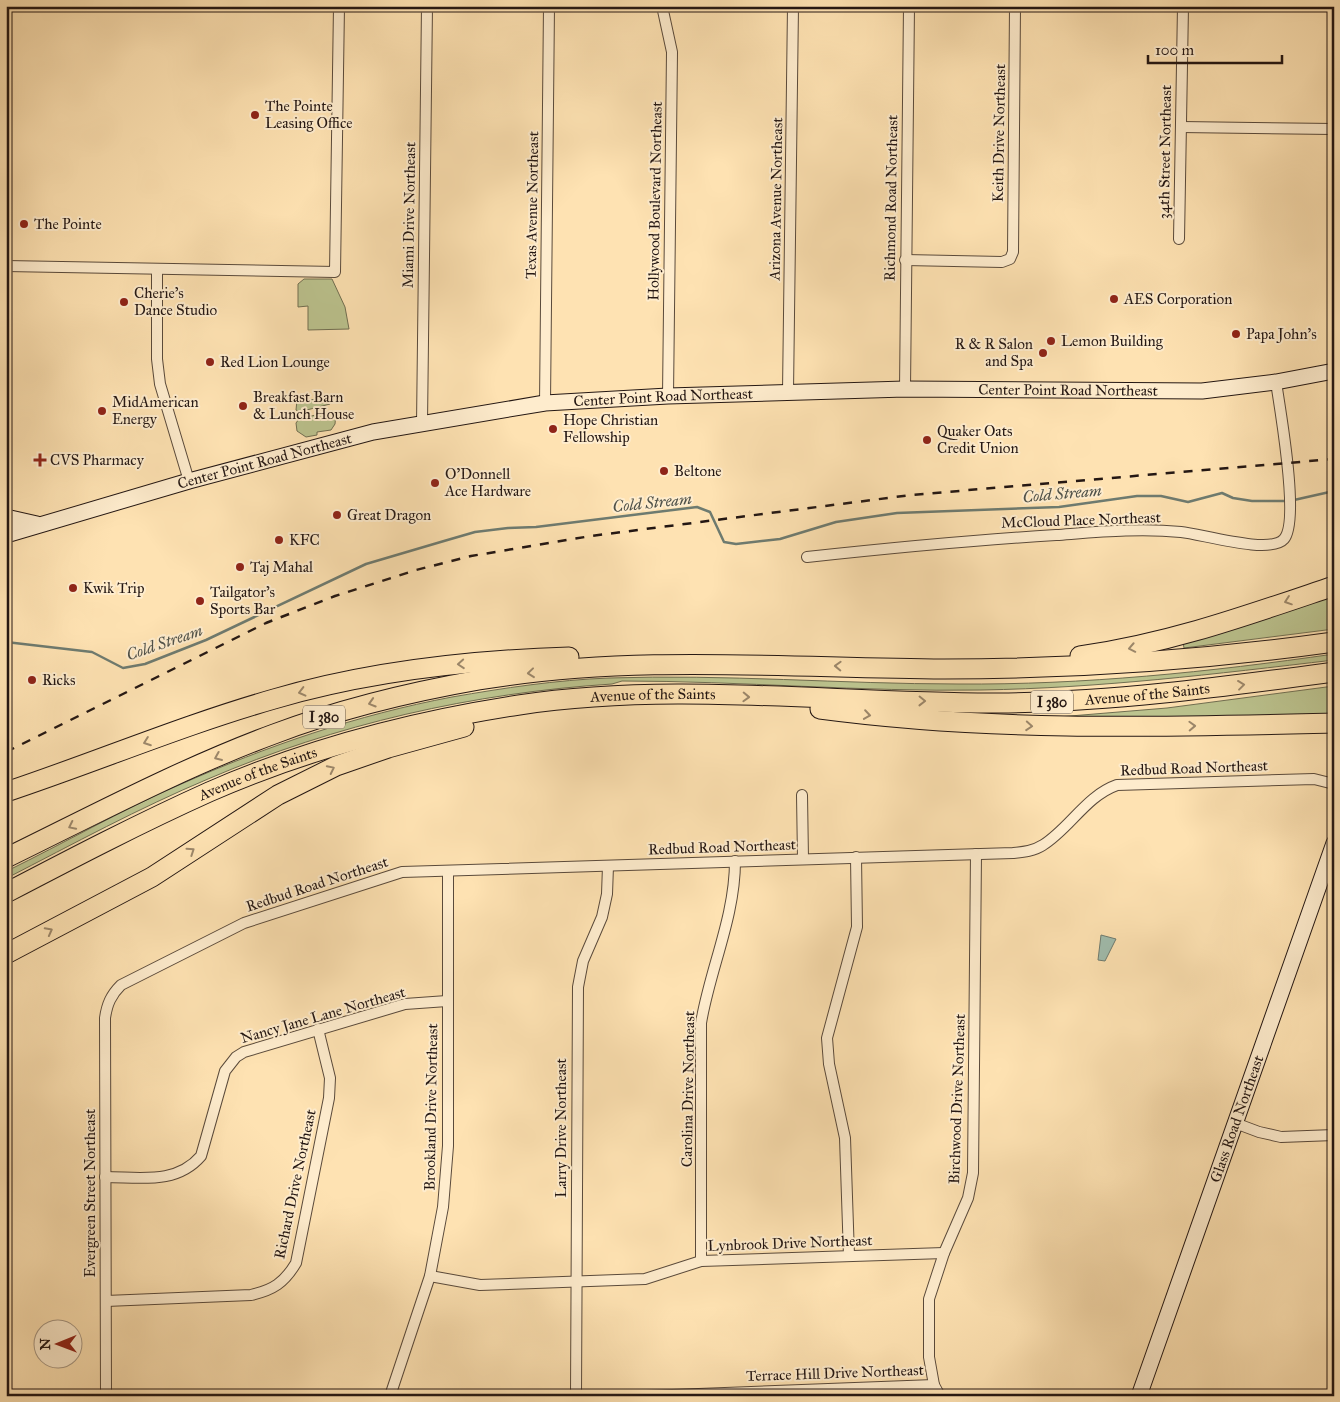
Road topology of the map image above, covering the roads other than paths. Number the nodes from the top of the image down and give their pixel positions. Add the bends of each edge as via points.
1 (338, 6) edge
2 (427, 6) edge
3 (549, 6) edge
4 (662, 6) edge
5 (793, 6) edge
6 (909, 6) edge
7 (1015, 6) edge
8 (1183, 6) edge
9 (1181, 127) junction
10 (1334, 129) edge
11 (1179, 239) dead end
12 (905, 260) junction
13 (6, 266) edge
14 (157, 269) junction
15 (1334, 371) edge
16 (1276, 382) junction
17 (905, 389) junction
18 (788, 392) junction
19 (668, 396) junction
20 (545, 403) junction
21 (422, 424) junction
22 (189, 481) junction
23 (6, 517) edge
24 (41, 525) junction
25 (6, 535) edge
26 (808, 557) dead end
27 (1334, 586) edge
28 (1334, 642) edge
29 (667, 664) junction
30 (992, 668) junction
31 (1334, 672) edge
32 (768, 697) junction
33 (574, 699) junction
34 (1334, 723) edge
35 (6, 781) edge
36 (30, 784) junction
37 (1334, 784) edge
38 (6, 792) edge
39 (802, 795) dead end
40 (1334, 843) edge
41 (976, 854) junction
42 (856, 857) junction
43 (6, 858) edge
44 (803, 859) junction
45 (735, 861) junction
46 (608, 866) junction
47 (448, 870) junction
48 (6, 892) edge
49 (6, 954) edge
50 (114, 992) joint
51 (447, 1001) junction
52 (318, 1029) junction
53 (1235, 1123) junction
54 (1334, 1134) edge
55 (105, 1177) junction
56 (944, 1253) junction
57 (849, 1256) junction
58 (701, 1261) junction
59 (430, 1276) junction
60 (575, 1282) junction
61 (106, 1301) junction
62 (934, 1385) junction
63 (106, 1396) edge
64 (390, 1396) edge
65 (576, 1396) edge
66 (646, 1396) edge
67 (940, 1396) edge
68 (1139, 1396) edge

1 - 14 street via 335,272
2 - 21 street, Miami Drive Northeast
3 - 20 street, Texas Avenue Northeast
4 - 19 street, Hollywood Boulevard Northeast via 672,52
5 - 18 street, Arizona Avenue Northeast
6 - 12 street, Richmond Road Northeast
7 - 12 street, Keith Drive Northeast via 1013,252 1010,259 1002,262
8 - 9 street, 34th Street Northeast
9 - 10 street
9 - 11 street, 34th Street Northeast
12 - 17 street, Richmond Road Northeast
13 - 14 street
14 - 22 street via 160,384
15 - 16 main road, Center Point Road Northeast
16 - 17 main road, Center Point Road Northeast via 1202,391 1161,392
16 - 26 street, McCloud Place Northeast via 1289,487 1290,530 1284,539 1271,544 1182,532 1138,530 966,540
17 - 18 main road, Center Point Road Northeast
18 - 19 main road, Center Point Road Northeast
19 - 20 main road, Center Point Road Northeast
20 - 21 main road, Center Point Road Northeast
21 - 22 main road, Center Point Road Northeast via 373,432
22 - 24 main road, Center Point Road Northeast
23 - 24 main road
24 - 25 main road, Center Point Road Northeast
27 -> 30 highway via 1196,633 1153,644
28 - 30 highway, Avenue of the Saints / I 380 via 1151,663
30 -> 29 highway, Avenue of the Saints / I 380
29 -> 36 highway via 609,655 561,657 440,665 350,680 274,699 203,722
29 -> 43 highway, Avenue of the Saints / I 380 via 582,667 515,674 389,698 271,734
32 -> 31 highway, Avenue of the Saints / I 380 via 1054,702 1170,693
33 -> 32 highway, Avenue of the Saints / I 380 via 681,695
32 -> 34 highway via 813,708 878,717 1035,727 1149,728
33 - 48 highway, Avenue of the Saints / I 380 via 431,721 275,766 203,795
49 -> 33 highway via 152,877 278,795 336,766 449,730 524,715
35 - 36 highway
36 - 38 highway
37 - 41 street, Redbud Road Northeast via 1314,779 1117,786 1106,789 1042,846 1021,852
39 - 44 street
40 - 53 main road, Glass Road Northeast
41 - 42 street, Redbud Road Northeast
41 - 56 street, Birchwood Drive Northeast via 973,1173 968,1198
42 - 44 street, Redbud Road Northeast
42 - 57 street via 857,927 827,1038 828,1064 845,1138
44 - 45 street, Redbud Road Northeast
45 - 46 street, Redbud Road Northeast
45 - 58 street, Carolina Drive Northeast via 735,886 706,990 701,1023
46 - 47 street, Redbud Road Northeast
46 - 60 street, Larry Drive Northeast via 602,917 583,961 578,987
47 - 50 street, Redbud Road Northeast via 385,876 244,923 121,985
47 - 51 street, Brookland Drive Northeast
50 - 55 street, Evergreen Street Northeast via 105,1018
51 - 52 street, Nancy Jane Lane Northeast via 405,1004
51 - 59 street, Brookland Drive Northeast via 446,1174
52 - 55 street, Nancy Jane Lane Northeast via 236,1057 225,1071 201,1156 181,1174 169,1177
52 - 61 street, Richard Drive Northeast via 330,1078 329,1098 296,1263 289,1275 279,1286 251,1295
53 - 54 street via 1281,1137
53 - 68 main road, Glass Road Northeast
55 - 61 street, Evergreen Street Northeast
56 - 57 street, Lynbrook Drive Northeast
56 - 62 street, Birchwood Drive Northeast via 928,1299 929,1357
57 - 58 street, Lynbrook Drive Northeast
58 - 60 street, Lynbrook Drive Northeast via 645,1279
59 - 60 street, Lynbrook Drive Northeast via 480,1284
59 - 64 street, Brookland Drive Northeast
60 - 65 street, Larry Drive Northeast
61 - 63 street, Evergreen Street Northeast
62 - 66 street, Terrace Hill Drive Northeast
62 - 67 street, Birchwood Drive Northeast

